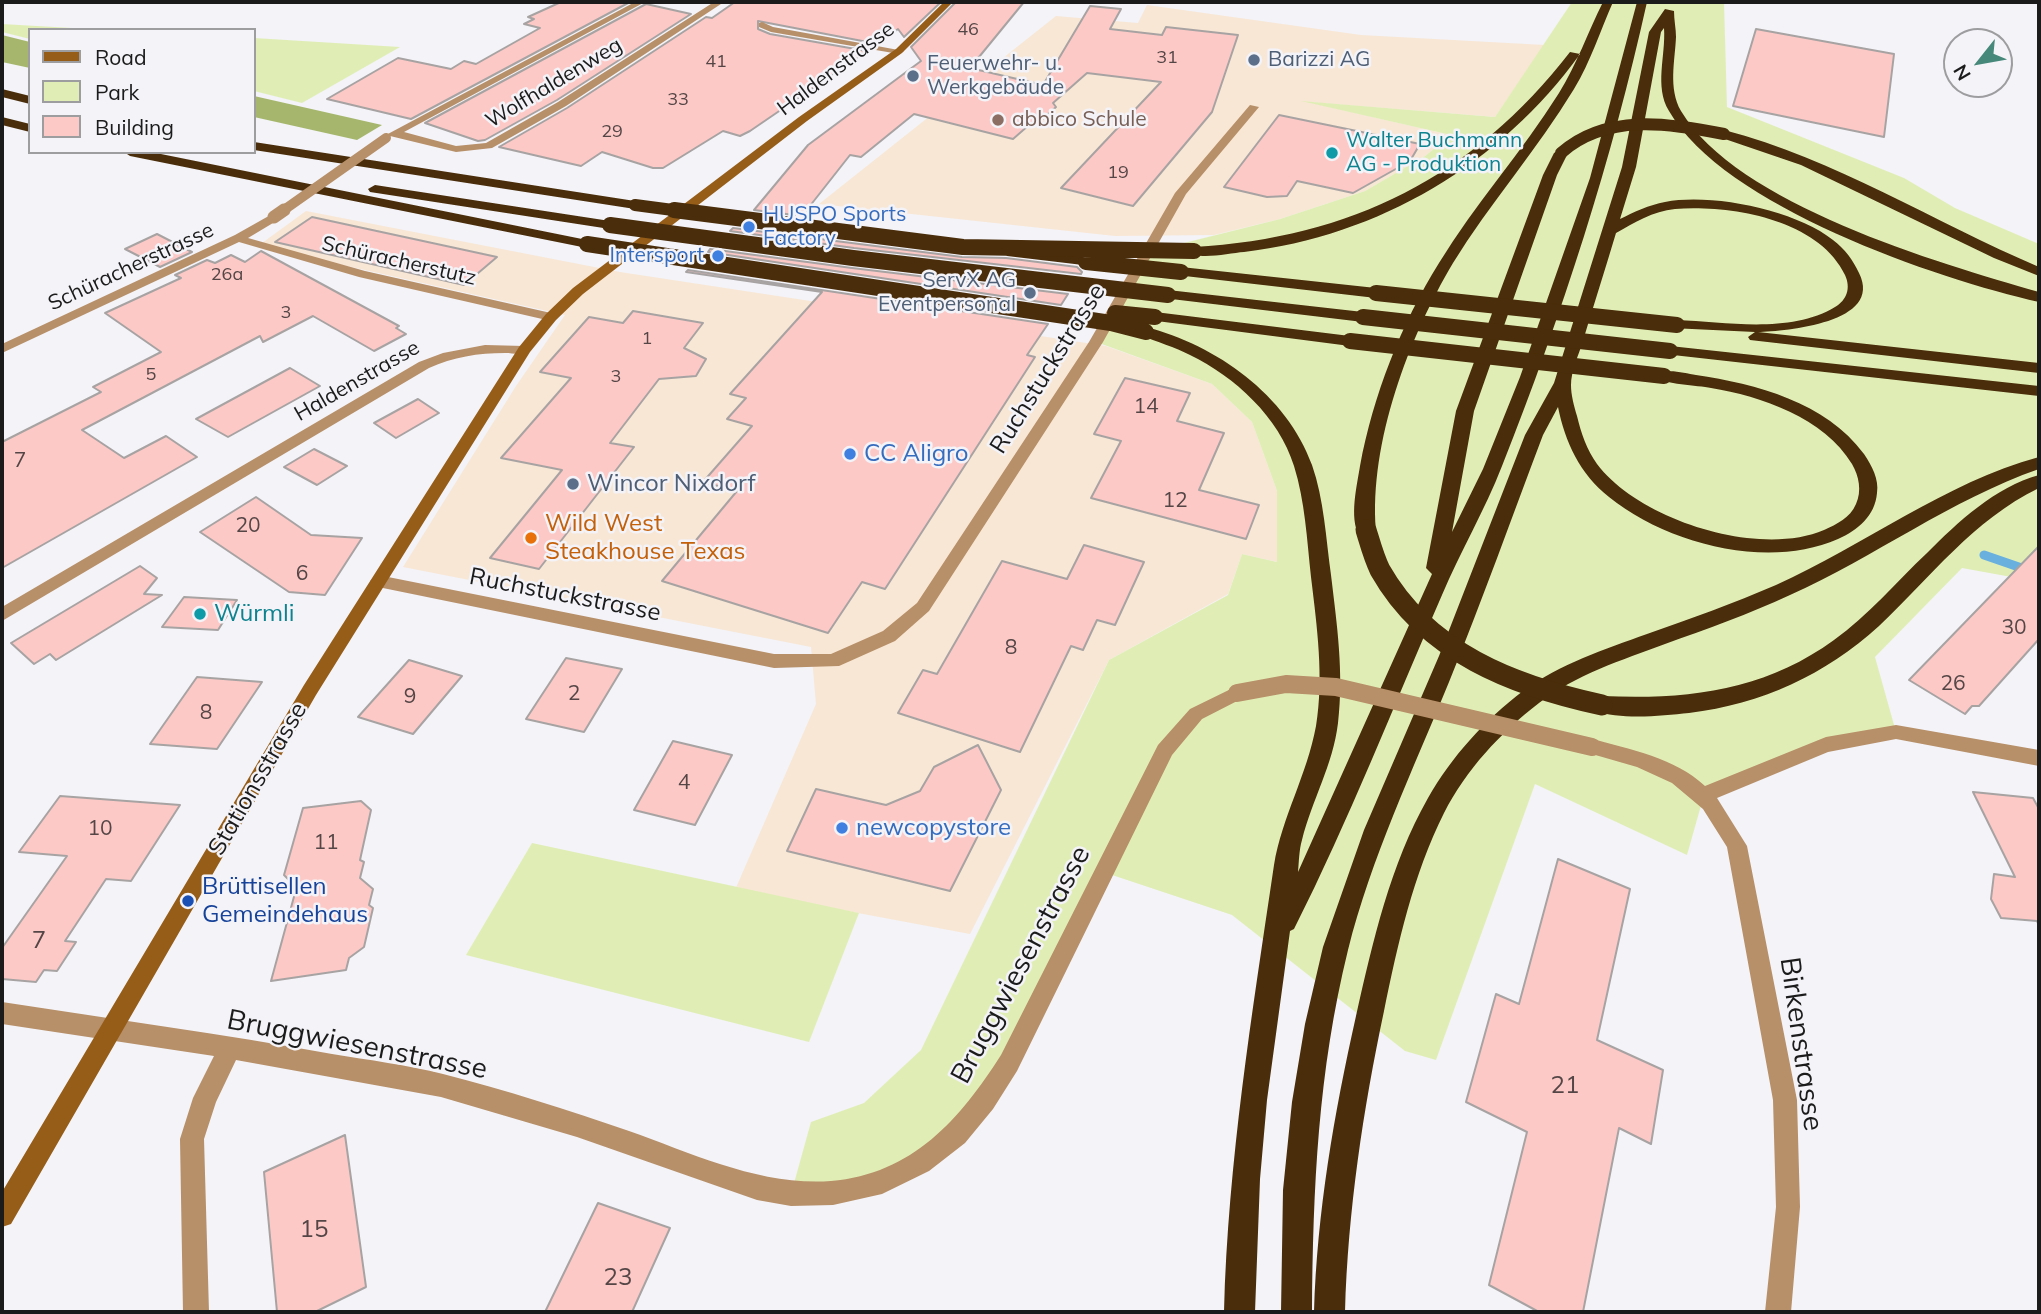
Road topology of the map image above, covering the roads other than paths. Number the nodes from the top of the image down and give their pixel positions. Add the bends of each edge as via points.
1 (641, 2) edge
2 (720, 2) edge
3 (949, 2) edge
4 (1608, 2) edge
5 (1642, 2) edge
6 (1669, 8) edge
7 (762, 24) dead end
8 (1595, 28) junction
9 (899, 51) junction
10 (2, 93) edge
11 (28, 100) edge
12 (1254, 107) dead end
13 (2, 112) edge
14 (28, 118) edge
15 (2, 121) edge
16 (28, 128) edge
17 (390, 136) junction
18 (256, 146) edge
19 (140, 154) edge
20 (190, 154) edge
21 (1610, 230) junction
22 (239, 238) junction
23 (963, 247) junction
24 (2039, 272) edge
25 (2039, 297) edge
26 (551, 317) junction
27 (1151, 325) junction
28 (1676, 325) junction
29 (2, 349) edge
30 (524, 350) junction
31 (2039, 368) edge
32 (1562, 383) junction
33 (2039, 391) edge
34 (2039, 463) edge
35 (2039, 481) edge
36 (378, 581) junction
37 (1433, 592) junction
38 (2, 615) edge
39 (2039, 758) edge
40 (1704, 796) junction
41 (1279, 934) junction
42 (2, 1013) edge
43 (110, 1031) junction
44 (229, 1050) junction
45 (2, 1215) edge
46 (196, 1312) edge
47 (1239, 1312) edge
48 (1296, 1312) edge
49 (1329, 1312) edge
50 (1778, 1312) edge

1 - 17 street
2 - 17 street, Wolfhaldenweg via 488,146 456,149
3 - 9 street, Haldenstrasse
4 - 8 highway
5 - 37 highway via 1613,122 1562,285 1492,469
6 - 21 highway via 1655,32 1633,148
6 - 25 highway via 1670,98 1691,132 1726,164 1768,192 1842,230 1924,262
7 - 9 street
8 - 23 highway, bridge via 1519,118 1460,164 1405,198 1354,221 1266,244 1194,251
8 - 35 highway, bridge via 1590,48 1561,100 1447,262 1410,332 1387,394 1369,465 1366,530 1377,565 1409,611 1440,640 1476,663 1556,695 1602,705 1649,708 1689,706 1748,694 1795,676 1848,641 1973,522
9 - 26 street, Haldenstrasse via 606,268
10 - 11 highway
12 - 36 street, Ruchstuckstrasse via 1181,193 1096,342 923,607 889,636 833,661 774,661
13 - 14 highway
15 - 16 highway
17 - 22 street, Schüracherstrasse, bridge
18 - 23 highway, bridge via 635,205
19 - 27 highway, bridge via 587,244 977,304
20 - 33 highway, bridge via 372,189 853,258
21 - 28 highway via 1646,211 1672,205 1749,210 1821,240 1843,258 1856,280 1856,293 1848,304 1814,320 1774,326
21 - 32 highway
22 - 26 street, Schüracherstutz via 363,274
22 - 29 street, Schüracherstrasse
23 - 28 highway, bridge
24 - 37 highway, bridge via 1824,169 1724,134 1676,126 1625,126 1584,135 1561,153 1550,176 1465,411
26 - 30 street, Haldenstrasse
27 - 32 highway, bridge via 1350,341 1664,376 1755,392 1794,407 1851,450 1869,488 1864,509 1836,533 1775,546 1719,539 1678,527 1630,503 1593,471 1570,428
27 - 41 highway via 1210,359 1258,395 1295,446 1311,499 1327,624 1329,697 1317,770 1290,840
28 - 31 highway
30 - 36 street, Stationsstrasse
30 - 38 street, Haldenstrasse via 473,349 424,365
32 - 48 highway via 1534,435 1376,830 1336,947 1306,1102 1298,1190
34 - 49 highway via 1975,487 1811,577 1561,677 1509,714 1468,756 1430,816 1390,921 1339,1175
36 - 43 street, Stationsstrasse
37 - 41 highway via 1320,852
39 - 40 street via 1896,732 1826,745
40 - 44 street, Bruggwiesenstrasse, bridge via 1657,765 1336,687 1279,683 1237,692 1196,714 1166,750 1009,1063 985,1101 957,1135 920,1162 882,1182 833,1192 791,1194 757,1188 577,1125 441,1085
40 - 50 street, Birkenstrasse via 1739,855 1785,1100 1788,1207
41 - 47 highway via 1253,1100
42 - 43 street, Bruggwiesenstrasse
43 - 44 street, Bruggwiesenstrasse
43 - 45 street, Stationsstrasse
44 - 46 street via 205,1098 192,1139

